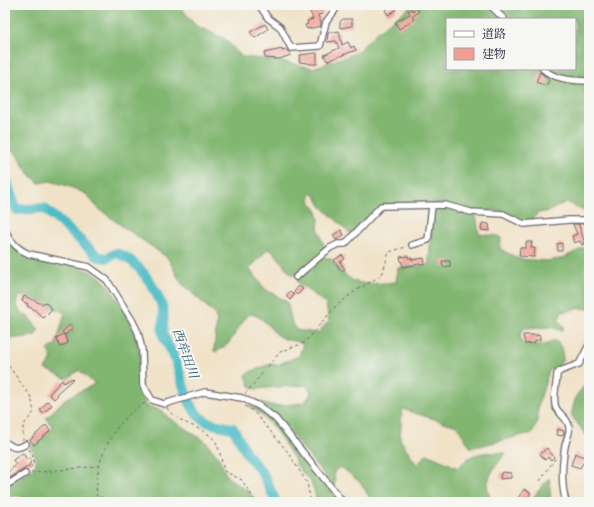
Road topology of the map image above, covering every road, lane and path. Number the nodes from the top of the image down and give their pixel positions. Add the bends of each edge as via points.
1 (259, 5) edge
2 (334, 5) edge
3 (490, 5) edge
4 (503, 18) edge
5 (545, 70) edge
6 (589, 81) edge
7 (432, 206) junction
8 (589, 220) edge
9 (5, 230) edge
10 (412, 245) joint
11 (296, 276) dead end
12 (589, 345) edge
13 (5, 361) edge
14 (242, 398) junction
15 (152, 400) junction
16 (164, 404) junction
17 (5, 442) edge
18 (26, 444) junction
19 (565, 446) junction
20 (99, 466) junction
21 (24, 474) junction
22 (540, 481) dead end
23 (5, 486) edge
24 (114, 502) edge
25 (256, 502) edge
26 (311, 502) edge
27 (343, 502) edge
28 (566, 502) edge

1 - 2 street via 268,18 280,27 291,48 320,46 326,22 335,10
3 - 4 street
5 - 6 street via 563,78
7 - 8 street via 445,205 471,212 503,214 524,224
7 - 10 street via 428,240
7 - 11 street via 381,206 345,244 330,248
9 - 15 street via 15,246 22,251 89,267 107,280 138,332 142,350 143,385
10 - 14 path via 389,252 382,275 335,307 304,343 280,352
12 - 19 street via 579,364 560,370 557,374 555,403 570,430
13 - 18 path via 31,397 34,412 23,426 22,439
14 - 16 street via 205,392
14 - 26 path via 245,406 253,410 288,452 307,483
14 - 27 street via 259,406 276,419
15 - 16 street
15 - 20 path via 135,408 124,419
16 - 25 path via 171,415 206,434 216,443 224,471 242,480
17 - 18 street via 18,449
18 - 21 path via 34,462
19 - 22 path
19 - 28 street via 563,492
20 - 21 path
20 - 24 path via 96,494
21 - 23 street

